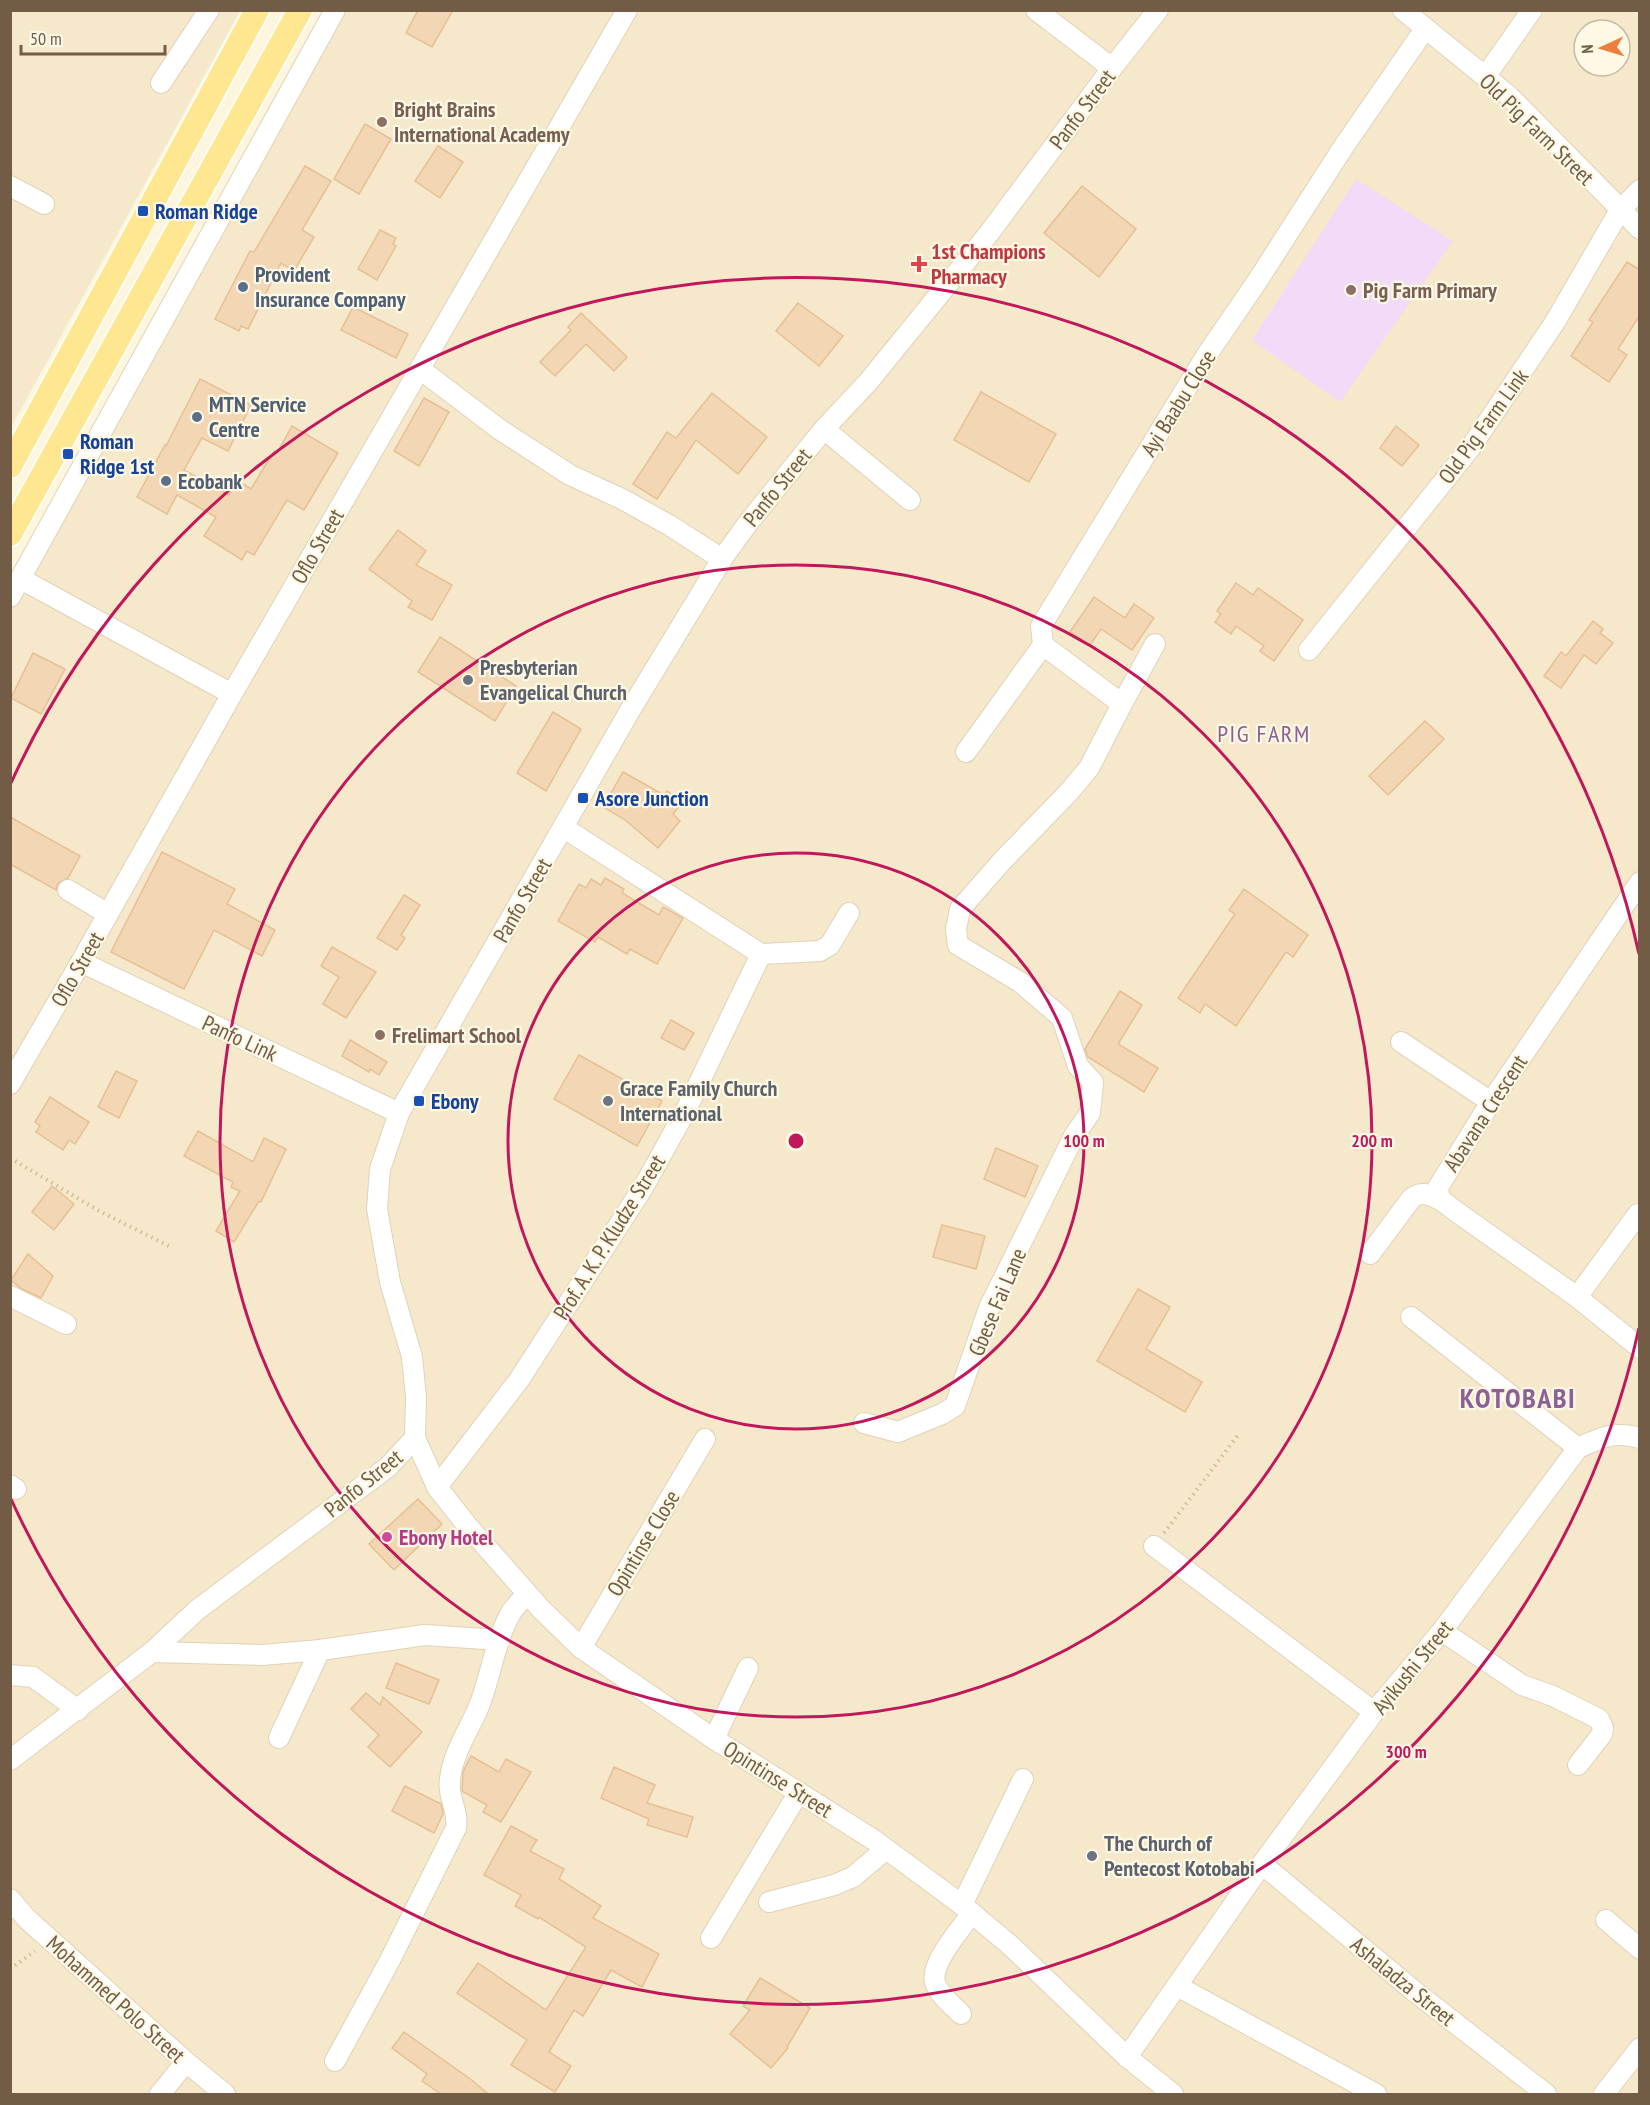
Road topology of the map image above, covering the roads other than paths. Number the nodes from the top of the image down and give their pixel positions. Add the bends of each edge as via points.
1 (209, 10) edge
2 (257, 10) edge
3 (300, 10) edge
4 (335, 10) edge
5 (627, 10) edge
6 (1036, 10) edge
7 (1158, 10) edge
8 (1403, 10) edge
9 (1532, 10) edge
10 (1425, 29) junction
11 (1112, 68) junction
12 (1485, 77) junction
13 (161, 84) dead end
14 (10, 186) edge
15 (1640, 190) edge
16 (44, 204) dead end
17 (1620, 210) junction
18 (1640, 230) edge
19 (420, 369) junction
20 (824, 429) junction
21 (10, 466) edge
22 (910, 500) dead end
23 (10, 534) edge
24 (722, 559) junction
25 (21, 579) junction
26 (10, 597) edge
27 (1155, 644) dead end
28 (1043, 645) junction
29 (1309, 650) dead end
30 (232, 694) junction
31 (1122, 704) junction
32 (966, 752) dead end
33 (564, 828) junction
34 (1640, 882) edge
35 (68, 890) dead end
36 (849, 913) dead end
37 (108, 914) junction
38 (761, 954) junction
39 (81, 962) junction
40 (1401, 1042) dead end
41 (10, 1084) edge
42 (1491, 1102) junction
43 (399, 1113) junction
44 (1441, 1200) junction
45 (1638, 1214) edge
46 (1370, 1254) dead end
47 (10, 1296) edge
48 (1577, 1297) junction
49 (1411, 1317) dead end
50 (66, 1324) dead end
51 (1640, 1348) edge
52 (864, 1423) dead end
53 (415, 1438) junction
54 (1640, 1438) edge
55 (705, 1439) dead end
56 (1578, 1448) junction
57 (437, 1487) junction
58 (1154, 1546) road end
59 (527, 1594) junction
60 (1442, 1631) junction
61 (500, 1640) junction
62 (581, 1648) junction
63 (320, 1650) junction
64 (152, 1652) junction
65 (748, 1668) dead end
66 (10, 1675) edge
67 (78, 1710) junction
68 (1374, 1712) junction
69 (279, 1738) dead end
70 (714, 1739) junction
71 (10, 1760) edge
72 (1578, 1765) dead end
73 (1023, 1779) dead end
74 (799, 1792) junction
75 (886, 1850) junction
76 (1262, 1864) junction
77 (10, 1899) edge
78 (769, 1902) dead end
79 (967, 1909) junction
80 (1606, 1920) dead end
81 (711, 1938) dead end
82 (1640, 1948) edge
83 (1177, 1986) junction
84 (961, 2014) dead end
85 (1640, 2048) edge
86 (1127, 2057) junction
87 (335, 2061) dead end
88 (186, 2062) junction
89 (160, 2094) edge
90 (225, 2094) edge
91 (1173, 2094) edge
92 (1376, 2094) edge
93 (1546, 2094) edge
94 (1604, 2094) edge

1 - 13 street
2 - 21 main road
3 - 23 main road
4 - 25 street
5 - 19 street, Oflo Street
6 - 11 street
7 - 11 street, Panfo Street
8 - 10 street, Old Pig Farm Street
9 - 12 street
10 - 12 street, Old Pig Farm Street
10 - 28 street, Ayi Baabu Close via 1206,356 1041,626
11 - 20 street, Panfo Street via 990,232 869,381
12 - 17 street, Old Pig Farm Street via 1509,96
14 - 16 street
15 - 17 street, Old Pig Farm Link
17 - 18 street, Old Pig Farm Street
17 - 29 street, Old Pig Farm Link via 1556,322 1471,447
19 - 24 street via 570,475 622,499
19 - 30 street, Oflo Street
20 - 22 street
20 - 24 street, Panfo Street
24 - 33 street, Panfo Street
25 - 26 street
25 - 30 street
27 - 31 street
28 - 31 street
28 - 32 street
30 - 37 street, Oflo Street
31 - 52 street, Gbese Fai Lane via 1089,768 971,895 960,909 956,929 958,945 1020,982 1062,1018 1078,1066 1093,1082 1090,1113 1074,1136 989,1308 954,1406 898,1432
33 - 38 street
33 - 43 street, Panfo Street
34 - 42 street, Abavana Crescent
35 - 37 street
36 - 38 street via 830,945 820,951
37 - 39 street, Oflo Street
38 - 57 street, Prof. A. K. P. Kludze Street via 685,1112 644,1186 519,1380
39 - 41 street, Oflo Street
39 - 43 street, Panfo Link
40 - 42 street
42 - 44 street, Abavana Crescent via 1437,1189
43 - 53 street, Panfo Street via 380,1169 377,1209 390,1282 412,1357
44 - 46 street via 1416,1194
44 - 48 street, Abavana Crescent
45 - 48 street
47 - 50 street
48 - 51 street, Abavana Crescent
49 - 56 street
53 - 57 street, Opintinse Street
53 - 64 street, Panfo Street via 388,1467 197,1610
54 - 56 street via 1612,1434
55 - 62 street, Opintinse Close
56 - 60 street, Ayikushi Street
57 - 59 street, Opintinse Street
58 - 68 street
59 - 61 street via 511,1613
59 - 62 street, Opintinse Street
60 - 68 street, Ayikushi Street
60 - 72 street via 1521,1684 1599,1719 1602,1734
61 - 63 street via 425,1635
61 - 87 street via 451,1773 449,1789 456,1828
62 - 70 street, Opintinse Street
63 - 64 street via 262,1655
63 - 69 street
64 - 67 street, Panfo Street
65 - 70 street
66 - 67 street via 33,1677
67 - 71 street, Panfo Street
68 - 76 street, Ayikushi Street
70 - 74 street, Opintinse Street
73 - 79 street
74 - 75 street, Opintinse Street
74 - 81 street
75 - 78 street via 853,1877
75 - 79 street, Opintinse Street
76 - 83 street, Ayikushi Street
76 - 93 street, Ashaladza Street via 1414,1991
77 - 88 street, Mohammed Polo Street via 26,1918
79 - 84 street via 935,1968 934,1981
79 - 86 street, Opintinse Street
80 - 82 street
83 - 86 street, Ayikushi Street
83 - 92 street
85 - 94 street
86 - 91 street, Opintinse Street
88 - 89 street
88 - 90 street, Mohammed Polo Street

